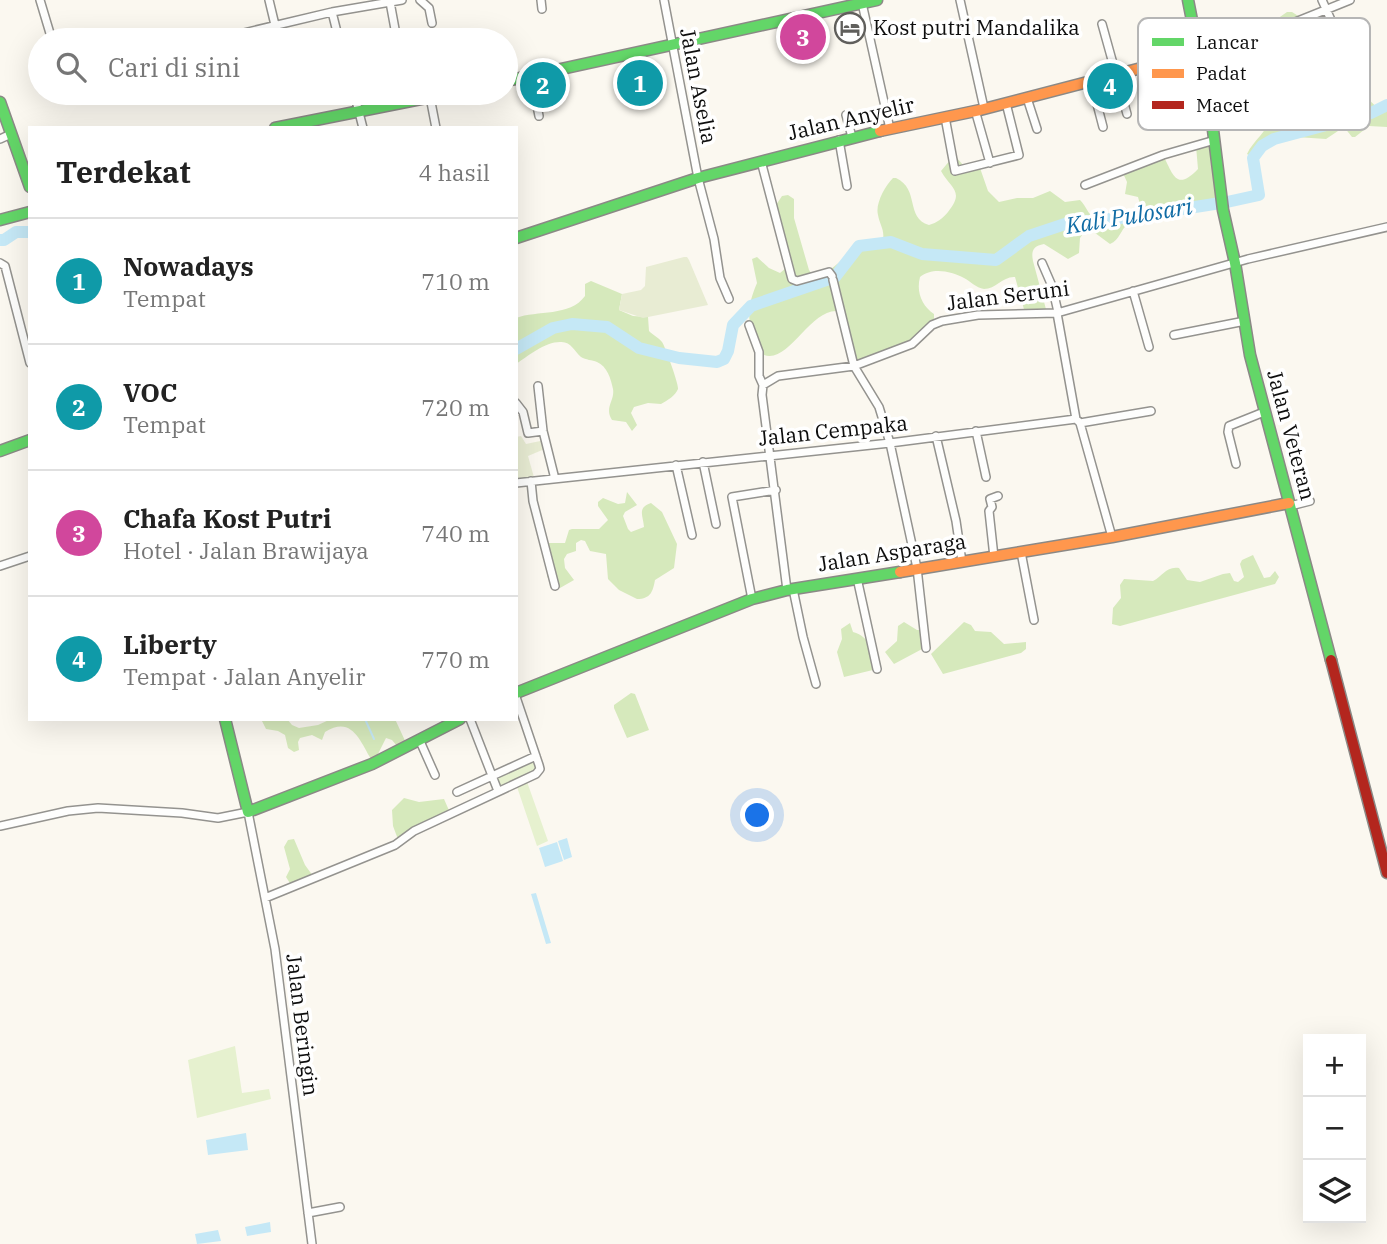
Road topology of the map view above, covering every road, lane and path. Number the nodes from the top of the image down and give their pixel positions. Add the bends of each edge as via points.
1 (40, 0) edge
2 (269, 0) edge
3 (402, 0) edge
4 (420, 0) edge
5 (541, 0) edge
6 (664, 0) edge
7 (877, 0) edge
8 (960, 0) edge
9 (1188, 0) edge
10 (1322, 0) edge
11 (1350, 0) edge
12 (390, 2) junction
13 (862, 3) junction
14 (542, 9) dead end
15 (1325, 10) junction
16 (332, 12) junction
17 (1192, 18) edge
18 (1305, 18) edge
19 (1329, 18) edge
20 (432, 23) dead end
21 (1102, 24) dead end
22 (275, 25) junction
23 (48, 28) edge
24 (263, 28) edge
25 (337, 28) edge
26 (395, 28) edge
27 (671, 44) junction
28 (1138, 69) edge
29 (531, 75) junction
30 (1116, 75) junction
31 (518, 78) edge
32 (1091, 81) junction
33 (1027, 97) junction
34 (0, 102) edge
35 (1006, 103) junction
36 (357, 105) edge
37 (378, 105) edge
38 (432, 105) edge
39 (980, 109) junction
40 (358, 110) junction
41 (1127, 114) dead end
42 (846, 115) dead end
43 (539, 116) dead end
44 (945, 117) junction
45 (284, 126) edge
46 (362, 126) edge
47 (436, 126) edge
48 (1103, 127) dead end
49 (890, 129) junction
50 (1037, 129) dead end
51 (1213, 130) edge
52 (11, 134) junction
53 (852, 137) junction
54 (0, 139) edge
55 (839, 140) junction
56 (1215, 141) junction
57 (761, 161) junction
58 (990, 163) junction
59 (698, 178) junction
60 (28, 181) edge
61 (1085, 185) dead end
62 (848, 186) dead end
63 (28, 213) edge
64 (0, 220) edge
65 (1387, 227) edge
66 (518, 237) edge
67 (0, 263) edge
68 (1042, 263) dead end
69 (1235, 263) junction
70 (1133, 291) junction
71 (729, 299) dead end
72 (1058, 312) junction
73 (1245, 321) junction
74 (749, 325) dead end
75 (1174, 335) dead end
76 (1149, 347) dead end
77 (28, 355) edge
78 (854, 366) junction
79 (763, 385) junction
80 (538, 386) dead end
81 (518, 406) edge
82 (1151, 411) dead end
83 (1264, 412) junction
84 (1078, 421) junction
85 (543, 431) junction
86 (976, 431) junction
87 (936, 436) junction
88 (28, 441) edge
89 (890, 443) junction
90 (0, 451) edge
91 (771, 455) junction
92 (703, 462) junction
93 (1236, 464) dead end
94 (676, 465) junction
95 (986, 477) dead end
96 (555, 479) junction
97 (531, 481) junction
98 (518, 483) edge
99 (776, 491) junction
100 (998, 496) dead end
101 (1310, 500) dead end
102 (1289, 505) junction
103 (716, 524) dead end
104 (692, 535) dead end
105 (1112, 537) junction
106 (1021, 552) junction
107 (28, 557) edge
108 (994, 557) junction
109 (962, 562) junction
110 (0, 566) edge
111 (917, 568) junction
112 (857, 578) junction
113 (555, 586) dead end
114 (790, 589) junction
115 (752, 599) junction
116 (1034, 620) dead end
117 (926, 648) dead end
118 (877, 669) dead end
119 (816, 684) dead end
120 (518, 694) edge
121 (518, 701) edge
122 (225, 721) edge
123 (456, 721) edge
124 (471, 721) edge
125 (419, 739) junction
126 (536, 756) junction
127 (435, 775) dead end
128 (492, 776) junction
129 (457, 792) dead end
130 (498, 792) junction
131 (248, 812) junction
132 (0, 826) edge
133 (1387, 873) edge
134 (265, 898) junction
135 (340, 1207) dead end
136 (308, 1213) junction
137 (312, 1244) edge

1 - 23 street
2 - 22 street
3 - 12 street
4 - 20 street via 429,8
5 - 14 street
6 - 27 street, Jalan Aselia
7 - 13 street
8 - 39 street
9 - 17 street, Jalan Veteran
10 - 15 street
11 - 15 street
12 - 16 street
12 - 26 street
13 - 27 street
13 - 49 street
15 - 18 street
15 - 19 street
16 - 22 street
16 - 25 street
21 - 30 street
22 - 24 street
27 - 29 street
27 - 59 street, Jalan Aselia
28 - 30 street, Jalan Anyelir
29 - 31 street
29 - 43 street
30 - 32 street, Jalan Anyelir
30 - 41 street
32 - 33 street, Jalan Anyelir
32 - 48 street
33 - 35 street, Jalan Anyelir
33 - 50 street
34 - 52 street
35 - 39 street, Jalan Anyelir
35 - 58 street via 1019,155
36 - 40 street
37 - 40 street
38 - 47 street
39 - 44 street, Jalan Anyelir
39 - 58 street
40 - 45 street
40 - 46 street
42 - 53 street
44 - 49 street, Jalan Anyelir
44 - 58 street via 955,171
49 - 53 street, Jalan Anyelir
51 - 56 street, Jalan Veteran
52 - 54 street
52 - 60 street
53 - 55 street, Jalan Anyelir
55 - 57 street, Jalan Anyelir
55 - 62 street
56 - 61 street
56 - 69 street, Jalan Veteran
57 - 59 street, Jalan Anyelir
57 - 78 street via 792,279 802,281 829,272
59 - 66 street, Jalan Anyelir
59 - 71 street, Jalan Aselia via 720,278
63 - 64 street
65 - 69 street, Jalan Seruni
67 - 77 street via 5,266
68 - 72 street
69 - 70 street, Jalan Seruni
69 - 73 street, Jalan Veteran
70 - 72 street, Jalan Seruni
70 - 76 street
72 - 78 street, Jalan Seruni via 942,321 912,344
72 - 84 street
73 - 75 street
73 - 83 street, Jalan Veteran
74 - 79 street via 759,352
78 - 79 street, Jalan Seruni via 778,376
78 - 89 street via 879,407
79 - 91 street
80 - 85 street
81 - 85 street via 528,433
82 - 84 street, Jalan Cempaka
83 - 93 street via 1228,428
83 - 102 street, Jalan Veteran
84 - 86 street, Jalan Cempaka
84 - 105 street
85 - 96 street
86 - 87 street, Jalan Cempaka
86 - 95 street
87 - 89 street, Jalan Cempaka
87 - 109 street
88 - 90 street
89 - 91 street, Jalan Cempaka
89 - 111 street
91 - 92 street, Jalan Cempaka
91 - 99 street
92 - 94 street, Jalan Cempaka
92 - 103 street
94 - 96 street, Jalan Cempaka
94 - 104 street
96 - 97 street, Jalan Cempaka
97 - 98 street, Jalan Cempaka
97 - 113 street
99 - 114 street
99 - 115 street via 733,497
100 - 108 street via 991,498 989,511
101 - 102 street
102 - 105 street, Jalan Asparaga
102 - 133 street, Jalan Veteran
105 - 106 street, Jalan Asparaga
106 - 108 street, Jalan Asparaga
106 - 116 street
107 - 110 street
108 - 109 street, Jalan Asparaga
109 - 111 street, Jalan Asparaga
111 - 112 street, Jalan Asparaga
111 - 117 street
112 - 114 street, Jalan Asparaga
112 - 118 street
114 - 115 street, Jalan Asparaga
114 - 119 street
115 - 120 street, Jalan Asparaga
121 - 126 street
122 - 131 street
123 - 125 street
124 - 128 street
125 - 127 street
125 - 131 street via 372,764
126 - 128 street
126 - 130 street via 540,769 536,774
128 - 129 street
128 - 130 street
130 - 134 street via 414,831 395,845
131 - 132 street via 218,818 98,808
131 - 134 street, Jalan Beringin
134 - 136 street, Jalan Beringin
135 - 136 street
136 - 137 street, Jalan Beringin

